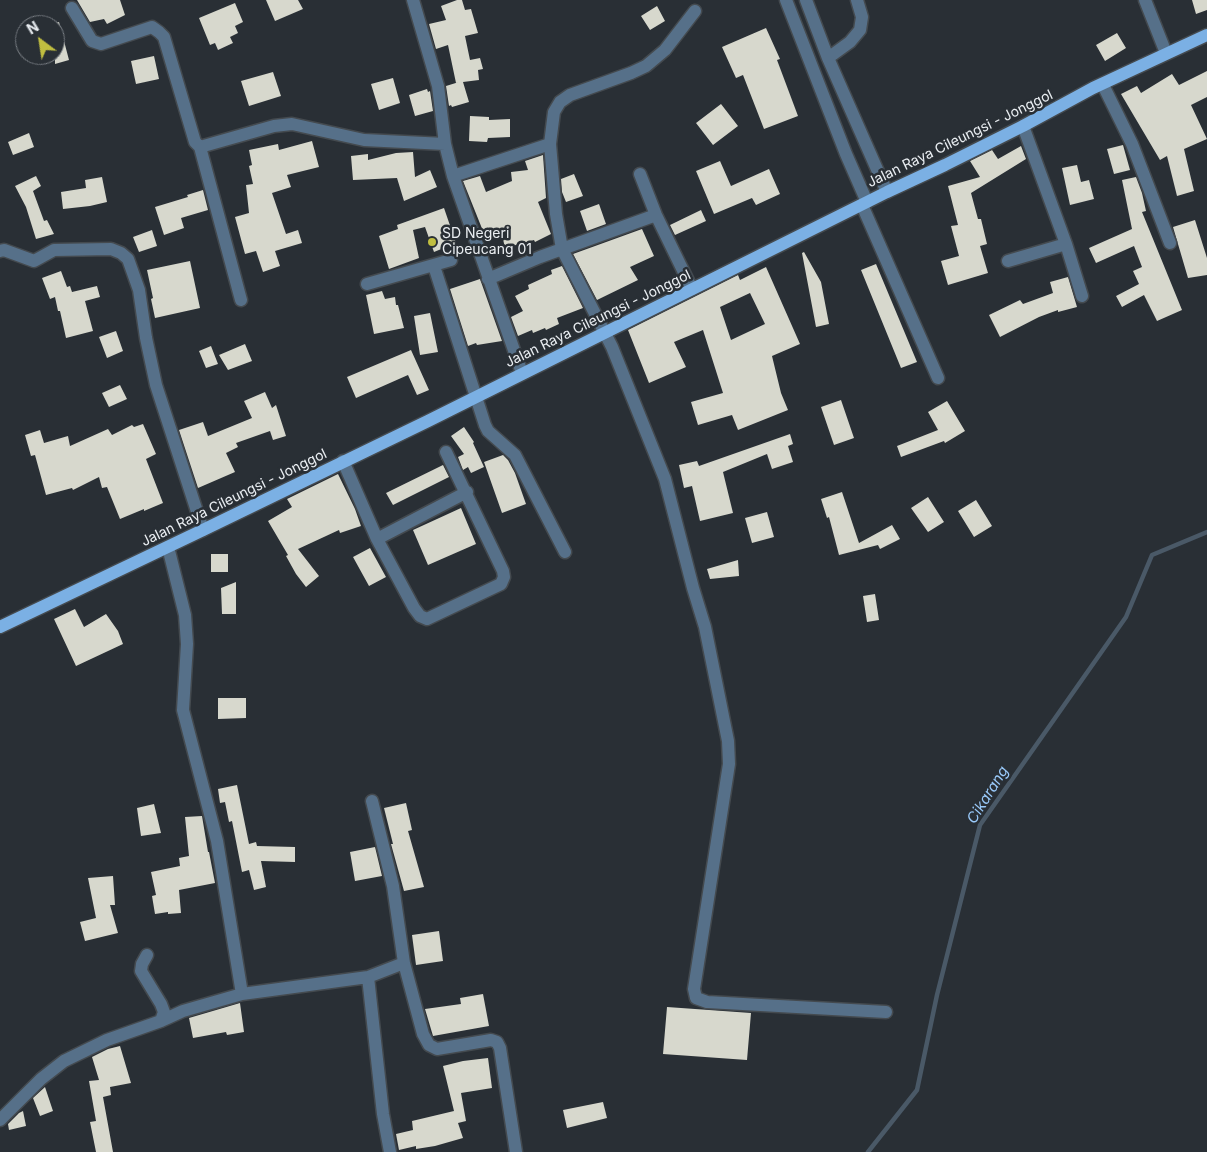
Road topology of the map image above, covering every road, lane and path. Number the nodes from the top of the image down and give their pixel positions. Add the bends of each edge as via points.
1 (413, 0) edge
2 (786, 0) edge
3 (806, 0) edge
4 (857, 0) edge
5 (1145, 0) edge
6 (72, 8) dead end
7 (695, 11) dead end
8 (1207, 35) edge
9 (1166, 53) junction
10 (828, 58) junction
11 (1103, 85) junction
12 (1023, 126) junction
13 (445, 144) junction
14 (550, 144) junction
15 (200, 147) junction
16 (640, 174) dead end
17 (453, 176) junction
18 (887, 192) junction
19 (864, 203) junction
20 (656, 215) junction
21 (1170, 243) dead end
22 (1066, 244) junction
23 (562, 249) junction
24 (0, 251) edge
25 (451, 260) dead end
26 (1008, 261) dead end
27 (434, 266) junction
28 (488, 278) junction
29 (367, 284) dead end
30 (692, 289) junction
31 (1082, 296) dead end
32 (241, 300) dead end
33 (605, 333) junction
34 (522, 373) junction
35 (938, 378) dead end
36 (476, 397) junction
37 (446, 452) dead end
38 (343, 461) junction
39 (467, 492) junction
40 (203, 530) junction
41 (377, 538) junction
42 (168, 547) junction
43 (565, 552) dead end
44 (0, 627) edge
45 (372, 801) dead end
46 (147, 955) dead end
47 (404, 963) junction
48 (368, 977) junction
49 (242, 994) junction
50 (886, 1012) dead end
51 (161, 1021) junction
52 (0, 1120) edge
53 (390, 1152) edge
54 (510, 1152) edge
55 (516, 1152) edge

1 - 13 street via 438,86
2 - 19 street
3 - 10 street
4 - 10 street via 862,17 860,30
5 - 9 street
6 - 15 street via 92,41 101,44 152,27 164,37 195,142
7 - 14 street via 665,50 646,66 570,95 560,102 554,112
8 - 9 main road, Jalan Raya Cileungsi - Jonggol
9 - 11 main road, Jalan Raya Cileungsi - Jonggol
10 - 18 street
11 - 12 main road, Jalan Raya Cileungsi - Jonggol
11 - 21 street via 1132,144
12 - 18 main road, Jalan Raya Cileungsi - Jonggol
12 - 22 street
13 - 15 street via 364,140 292,124
13 - 17 street
14 - 17 street
14 - 23 street
15 - 32 street
16 - 20 street
17 - 28 street
18 - 19 main road, Jalan Raya Cileungsi - Jonggol
19 - 30 main road, Jalan Raya Cileungsi - Jonggol
19 - 35 street
20 - 23 street
20 - 30 street
22 - 26 street
22 - 31 street
23 - 28 street
23 - 33 street
24 - 40 street via 34,261 54,250 112,249 128,259 139,290 156,385
25 - 27 street
27 - 29 street
27 - 36 street
28 - 34 street
30 - 33 main road, Jalan Raya Cileungsi - Jonggol
33 - 34 main road, Jalan Raya Cileungsi - Jonggol
33 - 50 street via 665,479 705,627 728,740 729,764 694,988 696,998 707,1002
34 - 36 main road, Jalan Raya Cileungsi - Jonggol
36 - 38 main road, Jalan Raya Cileungsi - Jonggol
36 - 43 street via 485,425 515,455
37 - 39 street
38 - 40 main road, Jalan Raya Cileungsi - Jonggol
38 - 41 street
39 - 41 street
39 - 41 street via 504,571 501,584 427,619 414,608
40 - 42 main road, Jalan Raya Cileungsi - Jonggol
42 - 44 main road, Jalan Raya Cileungsi - Jonggol
42 - 49 street via 186,622 187,672 183,710 217,841
45 - 47 street via 393,886
46 - 51 street via 141,971 161,1004 164,1012
47 - 48 street
47 - 55 street via 423,1034 429,1045 436,1049 491,1040 497,1042
48 - 49 street
48 - 53 street
49 - 51 street via 183,1010
51 - 52 street via 107,1040 64,1062 34,1085
54 - 55 street

